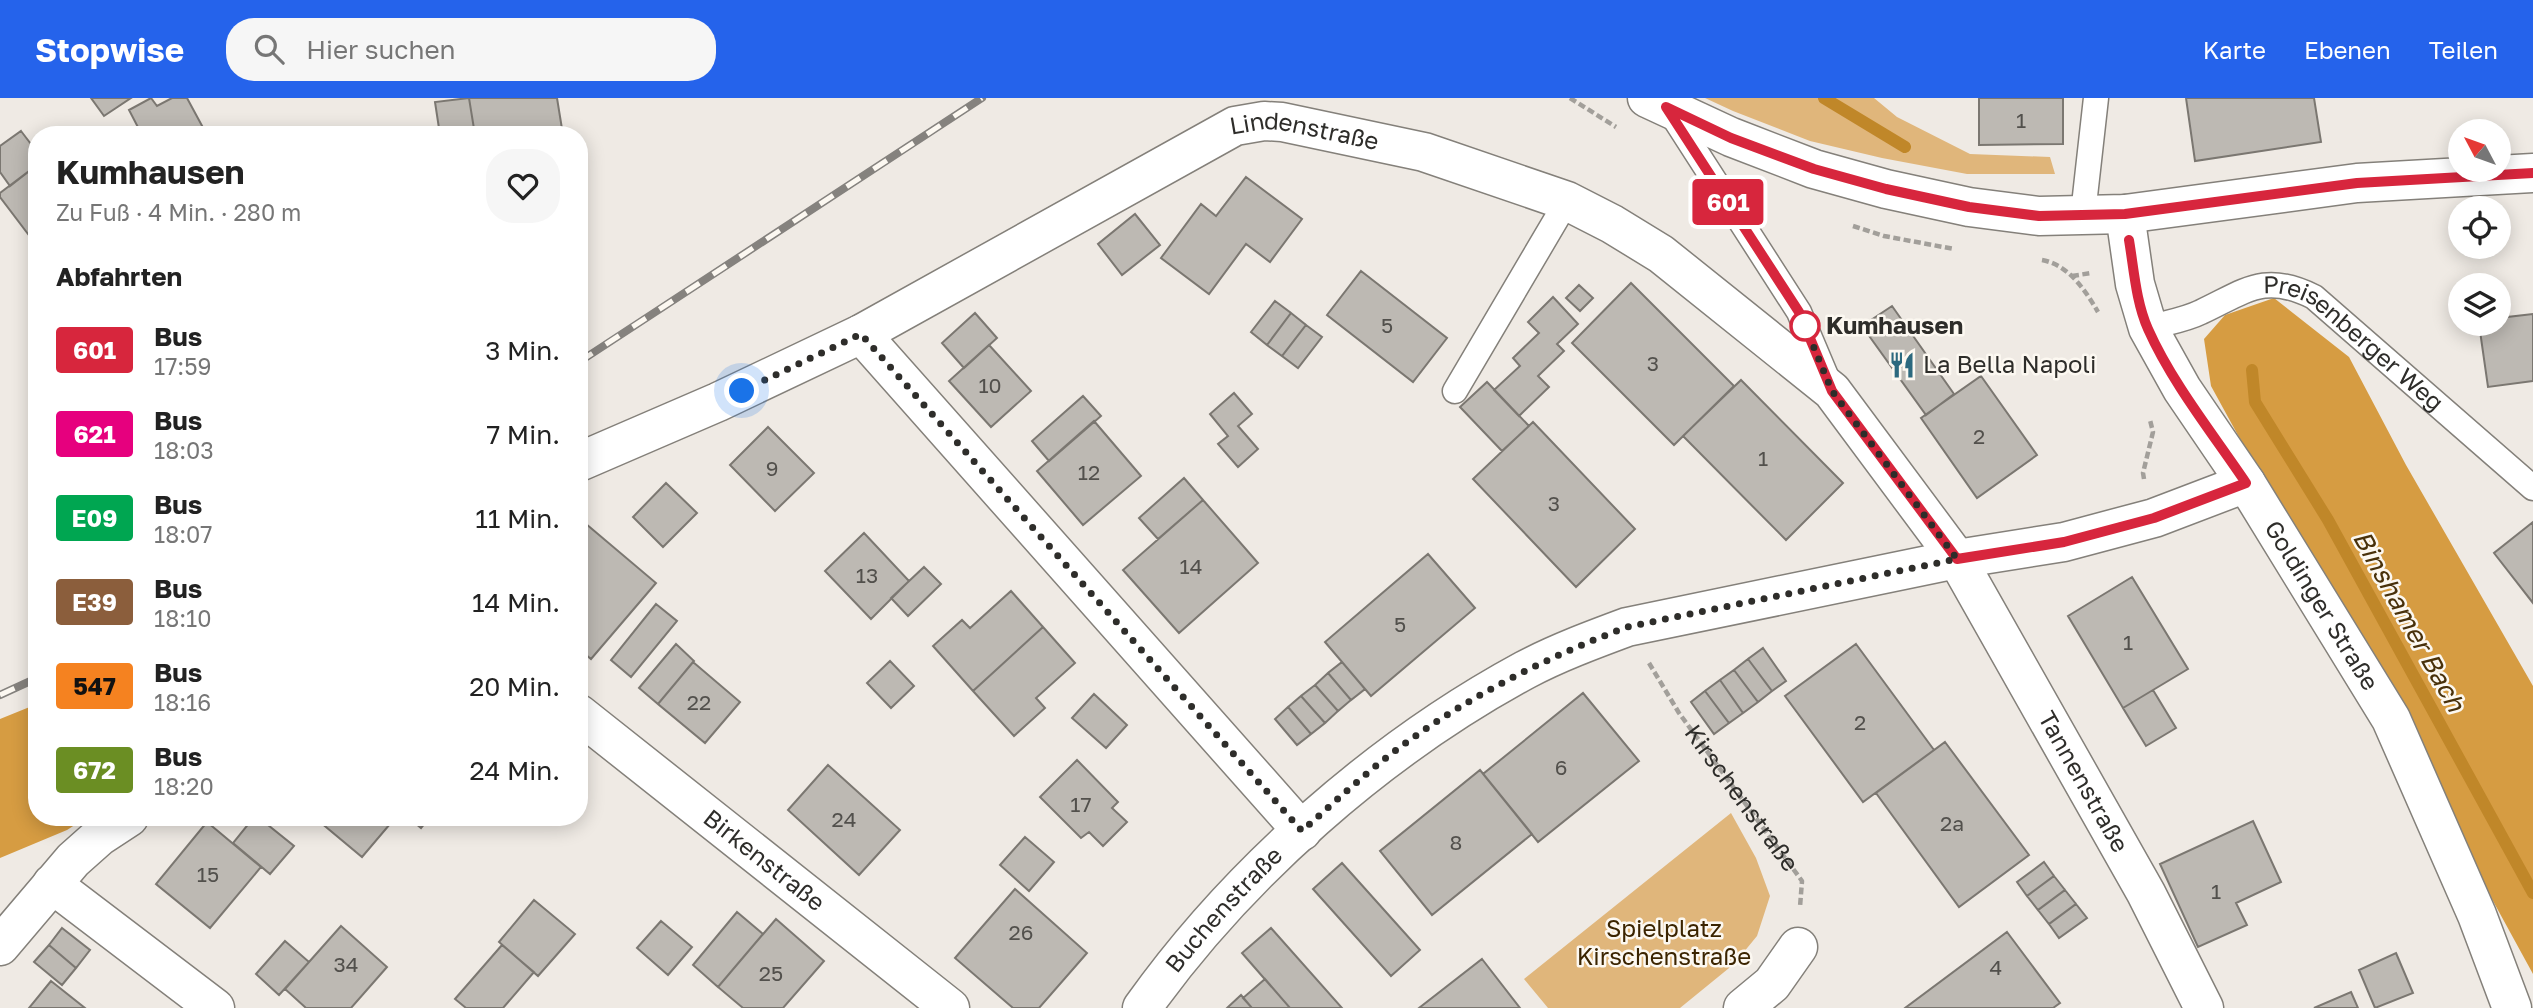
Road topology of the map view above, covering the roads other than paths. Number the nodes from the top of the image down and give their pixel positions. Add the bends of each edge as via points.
1 (2096, 98) edge
2 (1657, 102) edge
3 (2533, 173) edge
4 (1567, 201) junction
5 (2083, 214) junction
6 (2125, 214) junction
7 (2148, 328) junction
8 (861, 334) junction
9 (1455, 391) dead end
10 (1832, 391) junction
11 (588, 458) edge
12 (2246, 483) junction
13 (2533, 488) edge
14 (1957, 559) junction
15 (588, 721) edge
16 (115, 826) edge
17 (1302, 831) junction
18 (52, 884) junction
19 (0, 946) edge
20 (1798, 947) road end
21 (215, 1008) edge
22 (950, 1008) edge
23 (1142, 1008) edge
24 (1743, 1008) edge
25 (2204, 1008) edge
26 (2512, 1008) edge

1 - 5 lane
2 - 5 street via 1731,138 1814,169 1886,189 2039,216
2 - 10 lane via 1799,312
3 - 6 street via 2357,183
4 - 8 street, Lindenstraße via 1424,152 1283,122 1235,126
4 - 9 lane
4 - 10 street, Lindenstraße via 1661,254
5 - 6 street
6 - 7 street, Goldinger Straße via 2135,284
7 - 12 street, Goldinger Straße via 2182,389
7 - 13 lane, Preisenberger Weg via 2198,314 2237,293 2269,284 2294,287 2314,297
8 - 11 street, Lindenstraße
8 - 17 street
10 - 14 street, Lindenstraße
12 - 14 street, Buchenstraße via 2154,518 2064,542
12 - 26 street, Goldinger Straße via 2391,719 2477,915
14 - 17 street, Buchenstraße via 1627,627 1577,646 1446,717 1387,757
14 - 25 street, Tannenstraße via 2146,893
15 - 22 street, Birkenstraße
16 - 18 street
17 - 23 street, Buchenstraße via 1247,884
18 - 19 street
18 - 21 street
20 - 24 street via 1772,984

